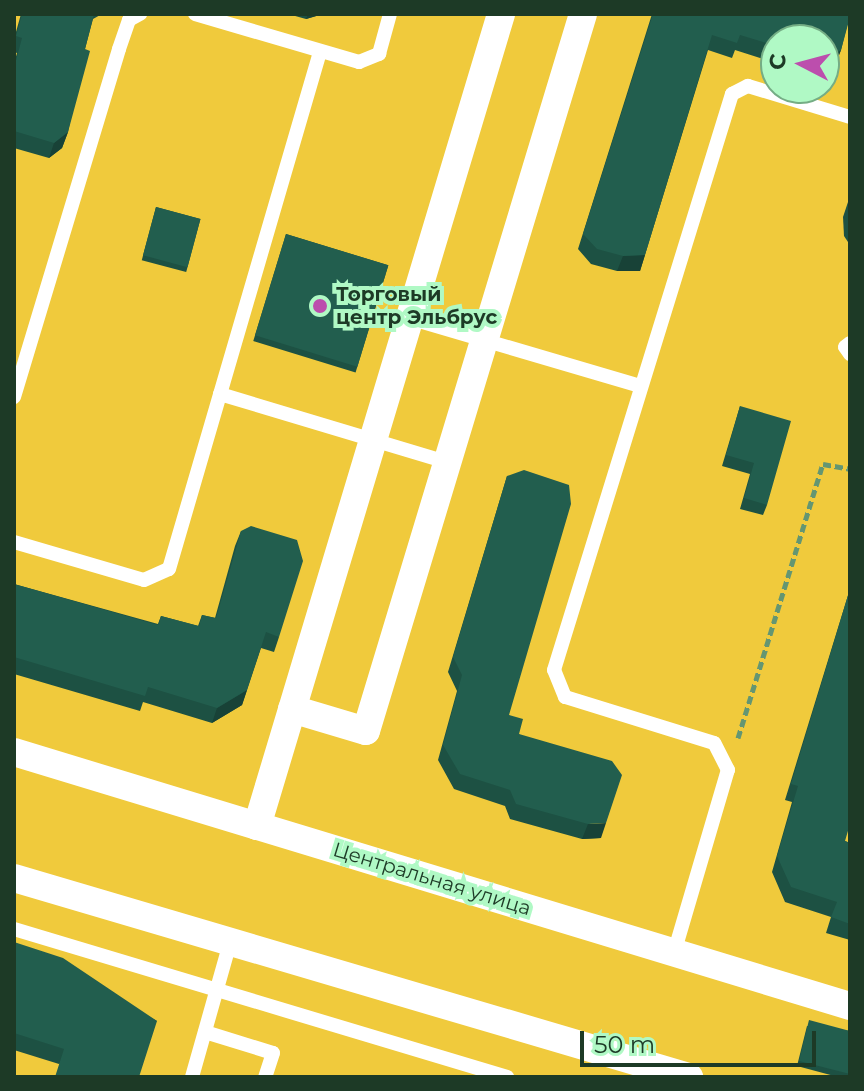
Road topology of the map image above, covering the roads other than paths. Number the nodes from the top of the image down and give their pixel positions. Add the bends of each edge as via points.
1 (140, 14) edge
2 (195, 14) edge
3 (390, 14) edge
4 (501, 14) edge
5 (583, 14) edge
6 (320, 52) junction
7 (850, 117) edge
8 (409, 318) junction
9 (484, 340) junction
10 (850, 343) edge
11 (21, 347) edge
12 (850, 354) edge
13 (640, 386) junction
14 (220, 394) junction
15 (14, 397) edge
16 (373, 439) junction
17 (447, 462) junction
18 (14, 542) edge
19 (292, 709) junction
20 (14, 752) edge
21 (257, 826) junction
22 (14, 878) edge
23 (14, 929) edge
24 (230, 943) junction
25 (674, 953) junction
26 (217, 990) junction
27 (850, 1006) edge
28 (205, 1032) junction
29 (192, 1077) edge
30 (265, 1077) edge
31 (507, 1077) edge
32 (689, 1077) edge

1 - 11 lane via 129,20
2 - 6 lane
3 - 6 lane via 379,54 359,62
4 - 8 street
5 - 9 street
6 - 14 lane
7 - 13 lane via 748,86 732,94
8 - 9 lane
8 - 16 street
9 - 13 lane
9 - 17 street
10 - 12 lane via 845,347
11 - 15 lane
13 - 25 lane via 554,670 565,697 714,743 728,770
14 - 16 lane
14 - 18 lane via 169,569 144,580
16 - 17 lane
16 - 19 street
17 - 19 street via 366,731
19 - 21 street
20 - 21 street, Центральная улица
21 - 25 street, Центральная улица
22 - 24 street
23 - 26 lane
24 - 26 lane
24 - 32 street
25 - 27 street, Центральная улица
26 - 28 lane
26 - 31 lane
28 - 29 lane
28 - 30 lane via 273,1053

